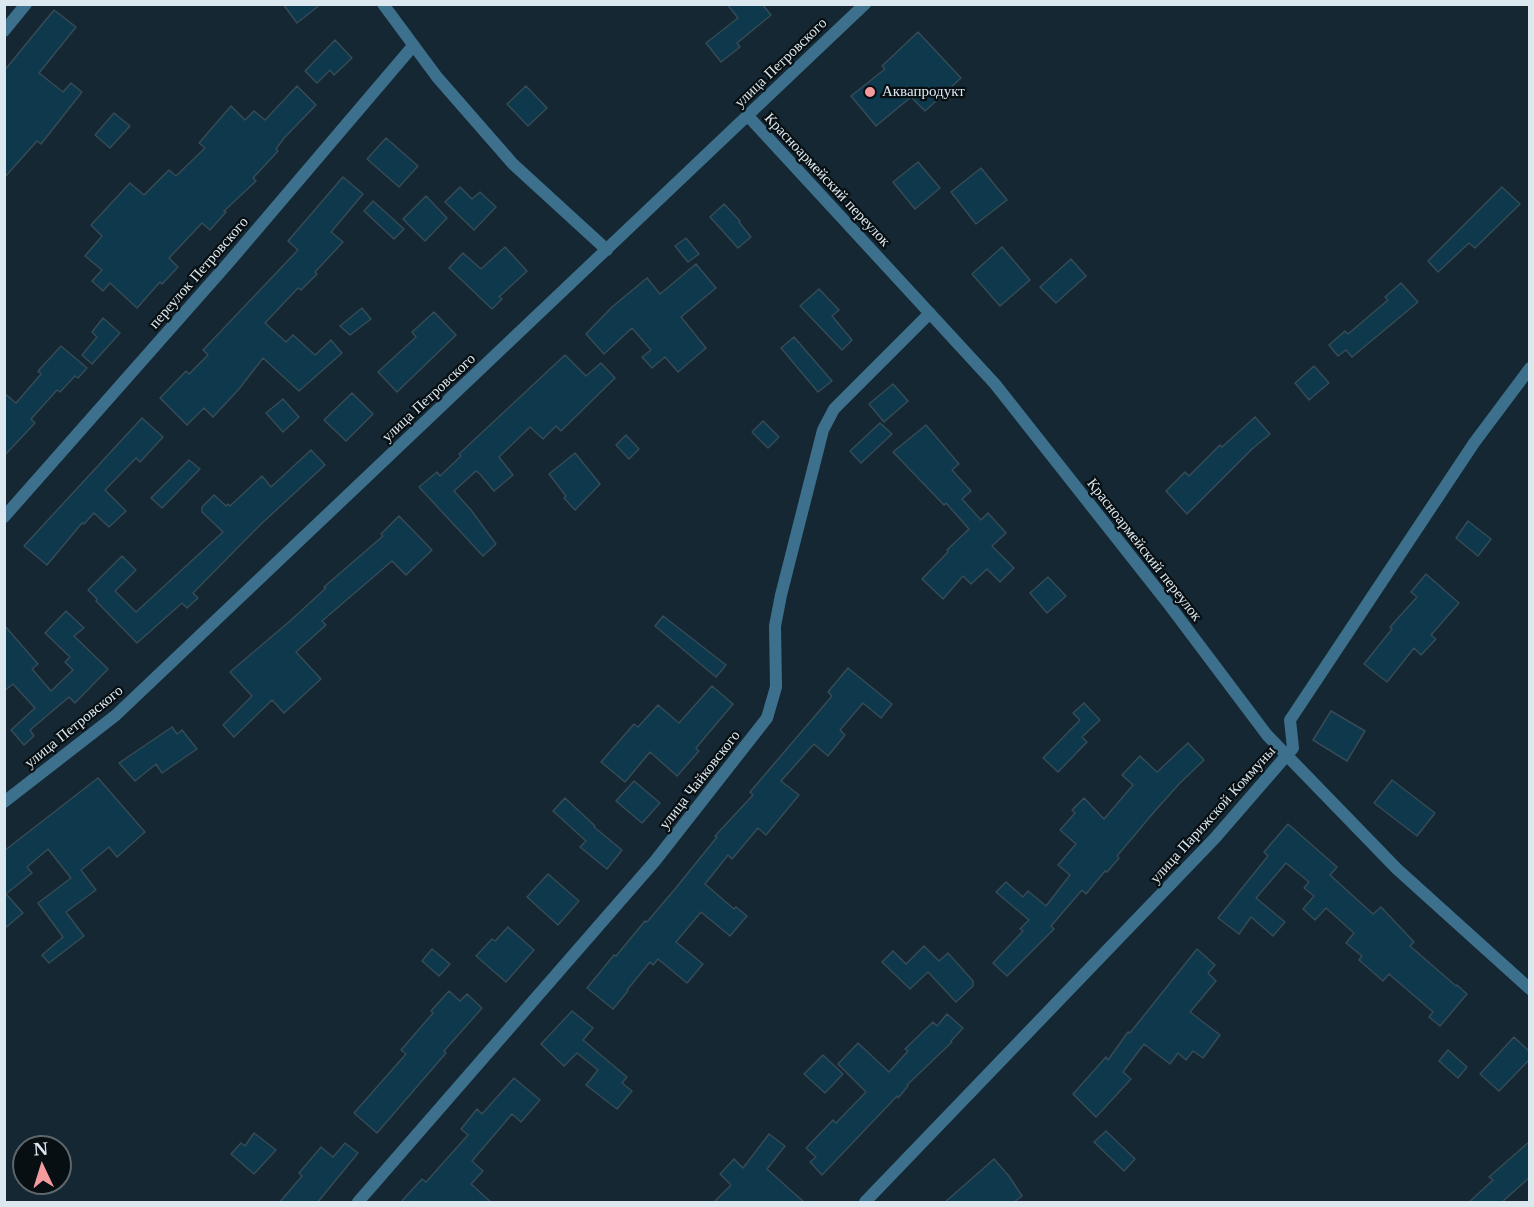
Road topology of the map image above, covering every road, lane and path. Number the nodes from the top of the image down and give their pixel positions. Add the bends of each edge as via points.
1 (26, 4) edge
2 (383, 4) edge
3 (865, 4) edge
4 (4, 31) edge
5 (413, 46) junction
6 (748, 116) junction
7 (607, 250) junction
8 (930, 313) junction
9 (1530, 368) edge
10 (4, 517) edge
11 (1287, 756) junction
12 (4, 802) edge
13 (1530, 989) edge
14 (358, 1203) edge
15 (865, 1203) edge

1 - 4 street
2 - 5 street
3 - 6 street, улица Петровского
5 - 7 street via 513,164
5 - 10 street, переулок Петровского
6 - 7 street, улица Петровского
6 - 8 street, Красноармейский переулок
7 - 12 street, улица Петровского via 116,715
8 - 11 street, Красноармейский переулок via 995,384
8 - 14 street, улица Чайковского via 834,409 824,430 779,605 775,626 776,687 767,718 655,861
9 - 11 street, улица Парижской Коммуны via 1474,443 1290,720 1293,748
11 - 13 street, Красноармейский переулок via 1397,869
11 - 15 street, улица Парижской Коммуны via 1215,838

